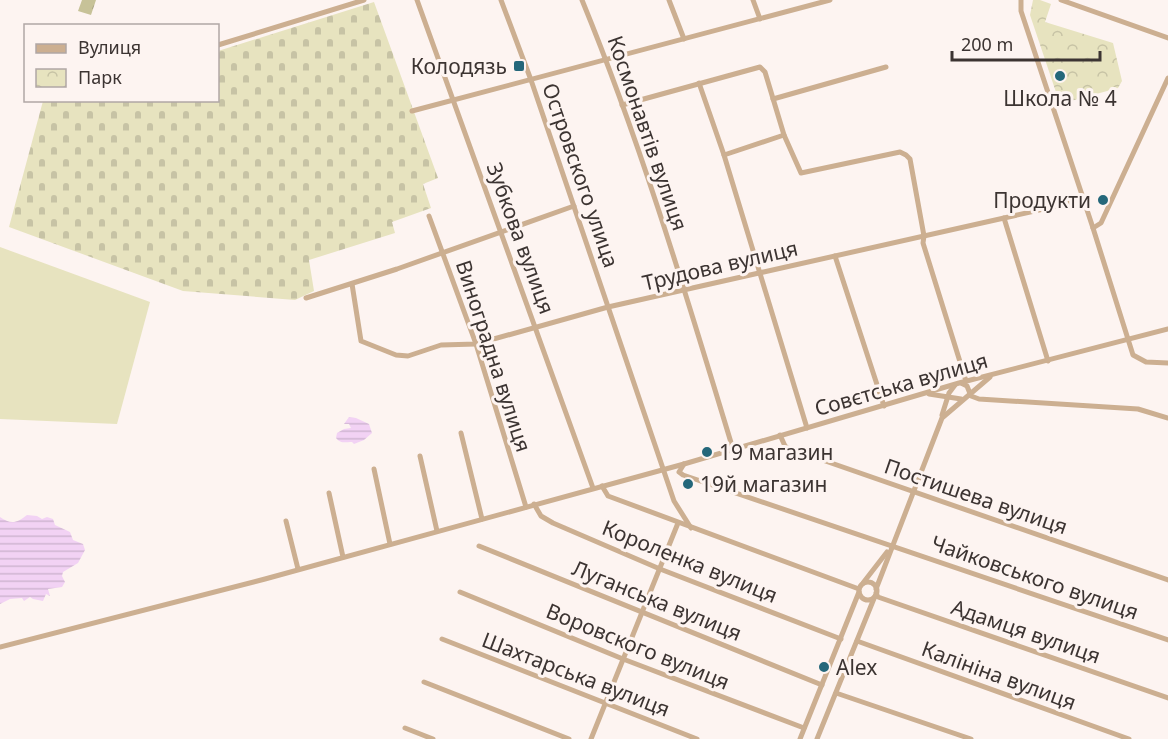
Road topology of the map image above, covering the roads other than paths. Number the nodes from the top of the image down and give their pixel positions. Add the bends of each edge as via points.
1 (364, 0) edge
2 (417, 0) edge
3 (501, 0) edge
4 (582, 0) edge
5 (669, 0) edge
6 (753, 0) edge
7 (830, 0) edge
8 (1021, 0) edge
9 (1061, 0) edge
10 (760, 19) junction
11 (1168, 38) edge
12 (684, 39) junction
13 (219, 45) edge
14 (606, 59) junction
15 (886, 67) dead end
16 (1168, 78) edge
17 (531, 80) junction
18 (699, 83) junction
19 (773, 99) junction
20 (454, 101) junction
21 (622, 105) junction
22 (412, 111) dead end
23 (784, 135) junction
24 (724, 155) junction
25 (1084, 200) junction
26 (574, 207) junction
27 (429, 216) dead end
28 (1004, 218) junction
29 (1093, 228) junction
30 (501, 232) junction
31 (924, 236) junction
32 (443, 253) junction
33 (835, 256) junction
34 (760, 273) junction
35 (352, 284) junction
36 (684, 289) junction
37 (306, 298) dead end
38 (608, 307) junction
39 (535, 327) junction
40 (1168, 329) edge
41 (1128, 340) junction
42 (476, 344) junction
43 (1048, 361) junction
44 (1168, 363) edge
45 (993, 375) junction
46 (966, 381) junction
47 (959, 383) junction
48 (924, 394) junction
49 (970, 394) junction
50 (947, 398) junction
51 (963, 399) junction
52 (884, 406) junction
53 (942, 418) junction
54 (1168, 418) edge
55 (807, 428) junction
56 (461, 433) dead end
57 (780, 435) junction
58 (733, 449) junction
59 (657, 450) junction
60 (420, 456) dead end
61 (684, 464) junction
62 (374, 469) dead end
63 (663, 469) junction
64 (679, 472) junction
65 (602, 486) junction
66 (593, 488) junction
67 (670, 489) junction
68 (914, 491) junction
69 (329, 493) dead end
70 (534, 504) junction
71 (526, 507) junction
72 (482, 519) junction
73 (286, 520) dead end
74 (678, 523) junction
75 (691, 528) junction
76 (437, 531) junction
77 (390, 544) junction
78 (479, 546) dead end
79 (891, 546) junction
80 (343, 557) junction
81 (298, 569) junction
82 (660, 569) junction
83 (1168, 580) edge
84 (860, 589) junction
85 (460, 592) dead end
86 (876, 593) junction
87 (642, 611) junction
88 (442, 639) dead end
89 (841, 639) junction
90 (1168, 640) edge
91 (857, 641) junction
92 (0, 647) edge
93 (623, 659) junction
94 (424, 682) dead end
95 (822, 685) junction
96 (836, 693) junction
97 (1168, 698) edge
98 (606, 704) junction
99 (405, 728) dead end
100 (804, 728) junction
101 (433, 739) edge
102 (569, 739) edge
103 (591, 739) edge
104 (697, 739) edge
105 (800, 739) edge
106 (818, 739) edge
107 (971, 739) edge
108 (1130, 739) edge

1 - 13 street
2 - 20 street, Зубкова вулиця
3 - 17 street, Островского улица
4 - 14 street, Космонавтів вулиця
5 - 12 street
6 - 10 street
7 - 10 street
8 - 25 street via 1021,11
9 - 11 street
10 - 12 street
12 - 14 street
14 - 17 street
14 - 21 street, Космонавтів вулиця
15 - 19 street
16 - 29 street via 1101,223
17 - 20 street
17 - 26 street, Островского улица
18 - 19 street via 760,67
18 - 21 street
18 - 24 street
19 - 23 street
20 - 22 street
20 - 30 street, Зубкова вулиця
21 - 36 street, Космонавтів вулиця
23 - 24 street
23 - 31 street via 801,173 900,152 906,154
24 - 34 street
25 - 28 street, Трудова вулиця
25 - 29 street
26 - 30 street
26 - 38 street, Островского улица
27 - 32 street, Виноградна вулиця
28 - 31 street, Трудова вулиця
28 - 43 street
29 - 41 street
30 - 32 street
30 - 39 street, Зубкова вулиця
31 - 33 street, Трудова вулиця
31 - 46 street
32 - 35 street
32 - 42 street, Виноградна вулиця
33 - 34 street, Трудова вулиця
33 - 52 street
34 - 36 street, Трудова вулиця
34 - 55 street
35 - 37 street
35 - 42 street, Трудова вулиця via 359,335 366,344 408,356 441,345
36 - 38 street, Трудова вулиця
36 - 58 street, Космонавтів вулиця
38 - 39 street, Трудова вулиця
38 - 59 street, Островского улица
39 - 42 street, Трудова вулиця
39 - 66 street, Зубкова вулиця
40 - 41 street, Совєтська вулиця
41 - 43 street, Совєтська вулиця
41 - 44 street via 1135,358
42 - 71 street, Виноградна вулиця
43 - 45 street, Совєтська вулиця
45 - 46 street, Совєтська вулиця
45 - 49 street
46 - 47 street, Совєтська вулиця
47 - 48 street, Совєтська вулиця
47 - 49 street via 967,386
47 - 50 street
48 - 50 street
48 - 52 street, Совєтська вулиця
49 - 51 street
49 - 54 street via 992,401 1138,409
50 - 51 street
50 - 53 street
51 - 53 street
52 - 55 street, Совєтська вулиця
53 - 68 street
55 - 57 street, Совєтська вулиця
56 - 72 street
57 - 58 street, Совєтська вулиця
57 - 68 street, Постишева вулиця via 788,448
58 - 61 street, Совєтська вулиця
59 - 61 street via 665,462
59 - 63 street, Островского улица
60 - 76 street
61 - 63 street, Совєтська вулиця
61 - 64 street
62 - 77 street
63 - 65 street, Совєтська вулиця
63 - 67 street, Островского улица
64 - 67 street via 671,480
64 - 79 street, Чайковського вулиця
65 - 66 street, Совєтська вулиця
65 - 74 street via 608,496
66 - 70 street, Совєтська вулиця
67 - 75 street, Островского улица
68 - 79 street
68 - 83 street, Постишева вулиця
69 - 80 street
70 - 71 street, Совєтська вулиця
70 - 82 street, Короленка вулиця via 541,516 553,523
71 - 72 street, Совєтська вулиця
72 - 76 street, Совєтська вулиця
73 - 81 street
74 - 75 street
74 - 82 street
75 - 84 street
76 - 77 street, Совєтська вулиця
77 - 80 street, Совєтська вулиця
78 - 87 street, Луганська вулиця
79 - 84 street
79 - 86 street
79 - 90 street, Чайковського вулиця
80 - 81 street, Совєтська вулиця
81 - 92 street, Совєтська вулиця
82 - 87 street
82 - 89 street, Короленка вулиця
84 - 86 street via 870,583
84 - 86 street via 865,600
84 - 89 street
85 - 93 street, Воровского вулиця
86 - 91 street
86 - 97 street, Адамця вулиця via 878,597
87 - 93 street
87 - 95 street, Луганська вулиця
88 - 98 street, Шахтарська вулиця
89 - 95 street
91 - 96 street
91 - 108 street, Калініна вулиця
93 - 98 street
93 - 100 street, Воровского вулиця
94 - 102 street
95 - 100 street
96 - 106 street
96 - 107 street
98 - 103 street
98 - 104 street, Шахтарська вулиця
99 - 101 street
100 - 105 street

